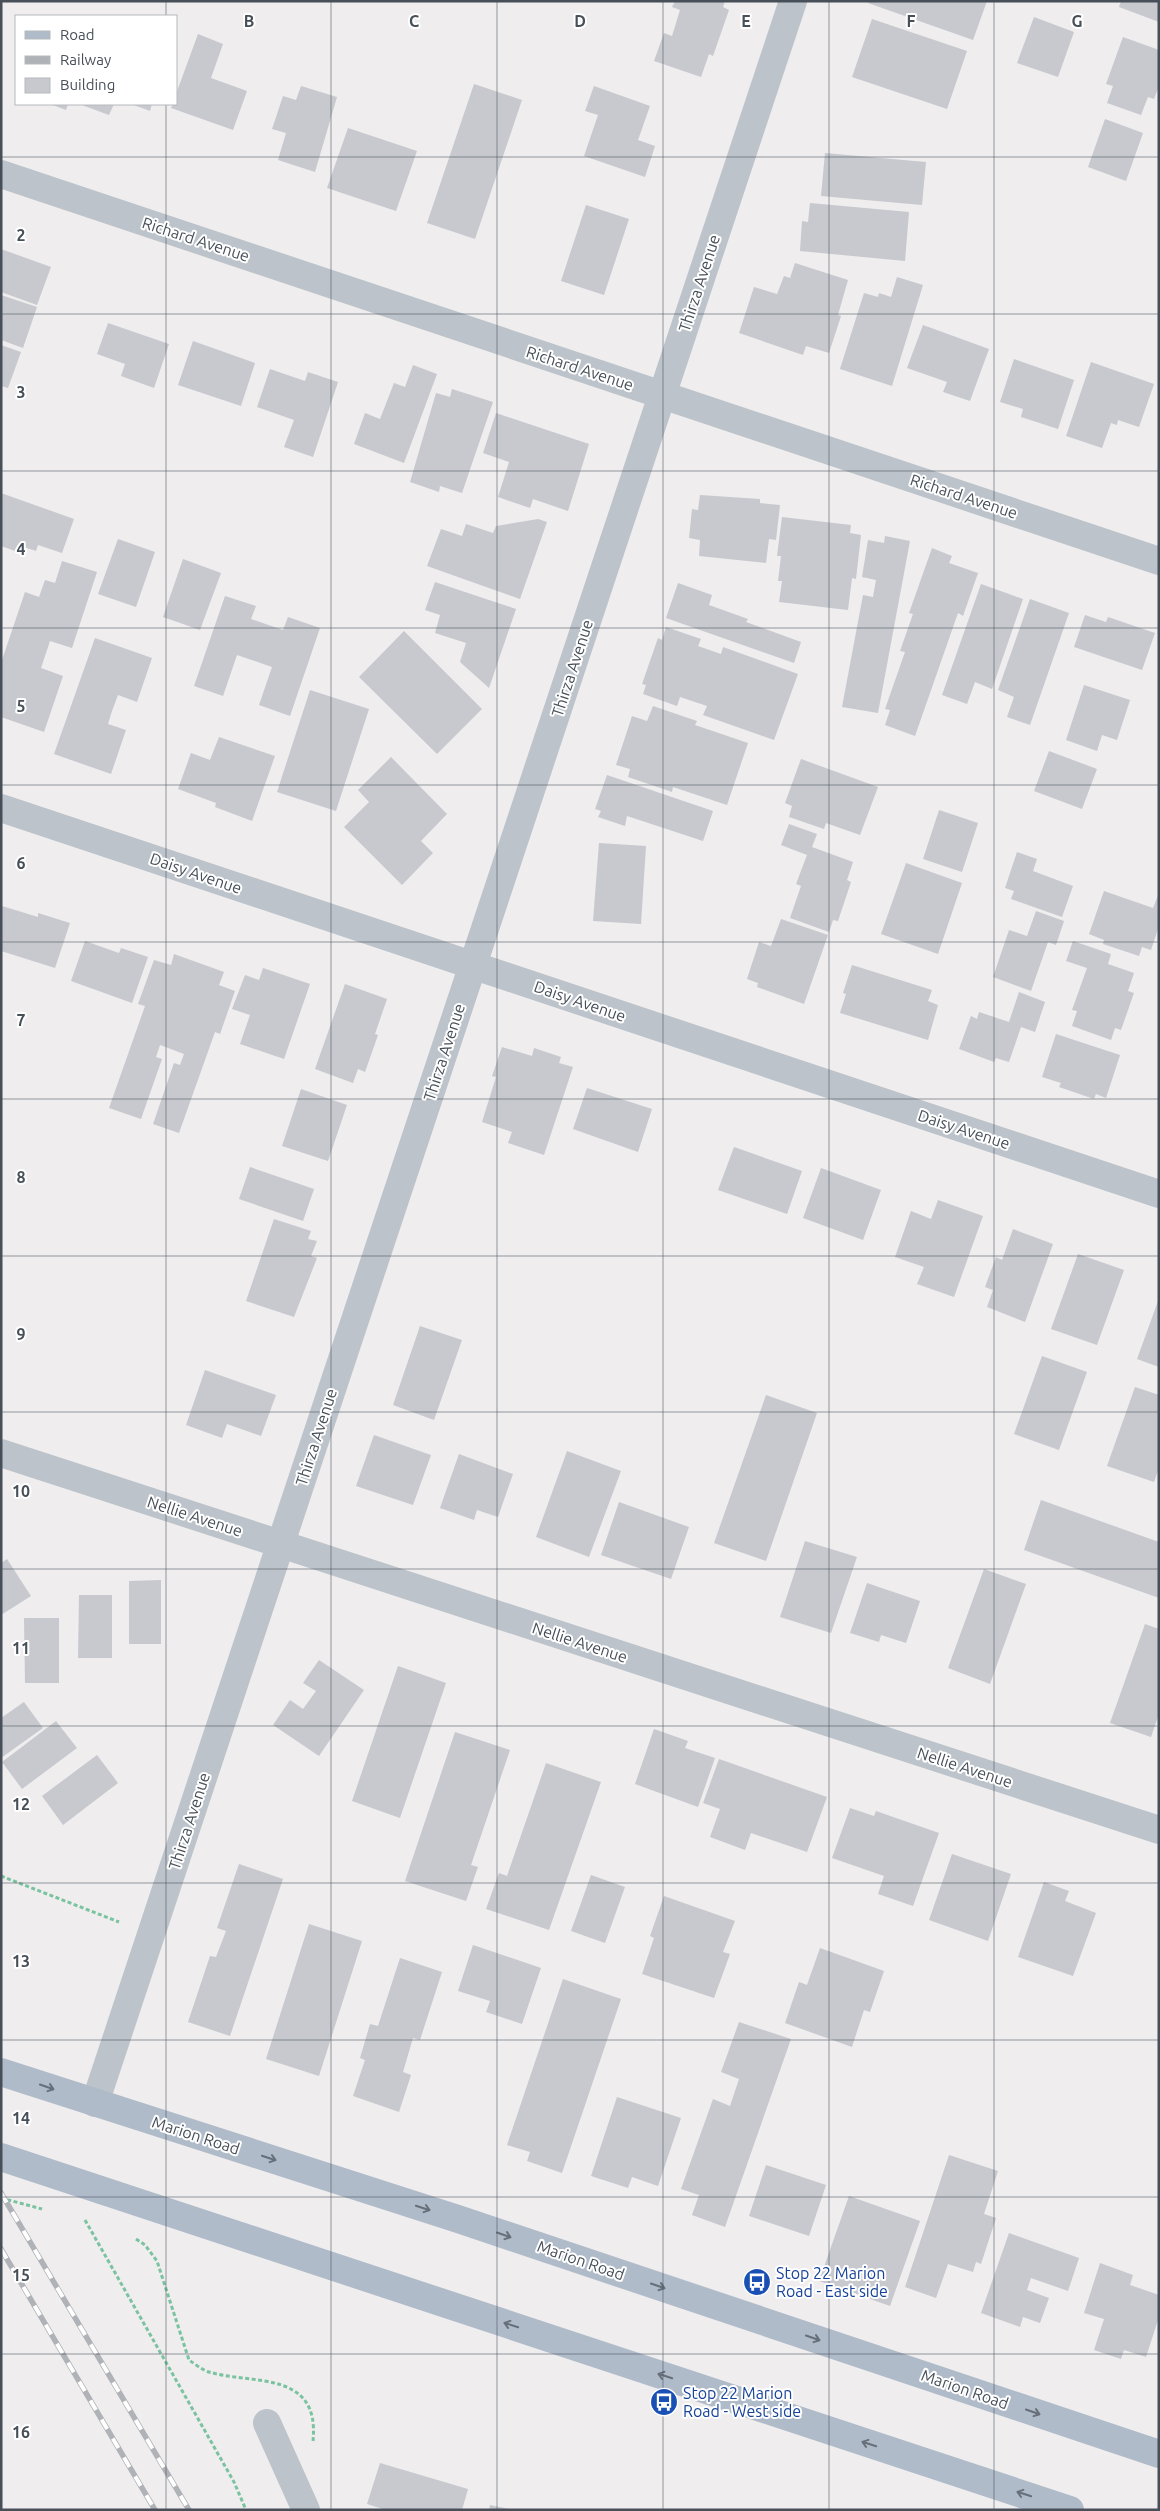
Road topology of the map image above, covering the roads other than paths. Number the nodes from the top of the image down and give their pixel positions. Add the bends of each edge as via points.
1 (793, 1) edge
2 (1, 174) edge
3 (662, 395) junction
4 (1159, 561) edge
5 (1, 808) edge
6 (473, 965) junction
7 (1159, 1194) edge
8 (1, 1453) edge
9 (281, 1544) junction
10 (1159, 1830) edge
11 (1, 2072) edge
12 (95, 2103) junction
13 (1, 2157) edge
14 (267, 2423) dead end
15 (1159, 2454) edge
16 (306, 2510) edge
17 (1070, 2510) edge

1 - 3 street, Thirza Avenue
2 - 3 street, Richard Avenue
3 - 4 street, Richard Avenue
3 - 6 street, Thirza Avenue
5 - 6 street, Daisy Avenue
6 - 7 street, Daisy Avenue
6 - 9 street, Thirza Avenue
8 - 9 street, Nellie Avenue
9 - 10 street, Nellie Avenue
9 - 12 street, Thirza Avenue
11 -> 12 main road, Marion Road
12 -> 15 main road, Marion Road via 449,2216
17 -> 13 main road
14 - 16 street

